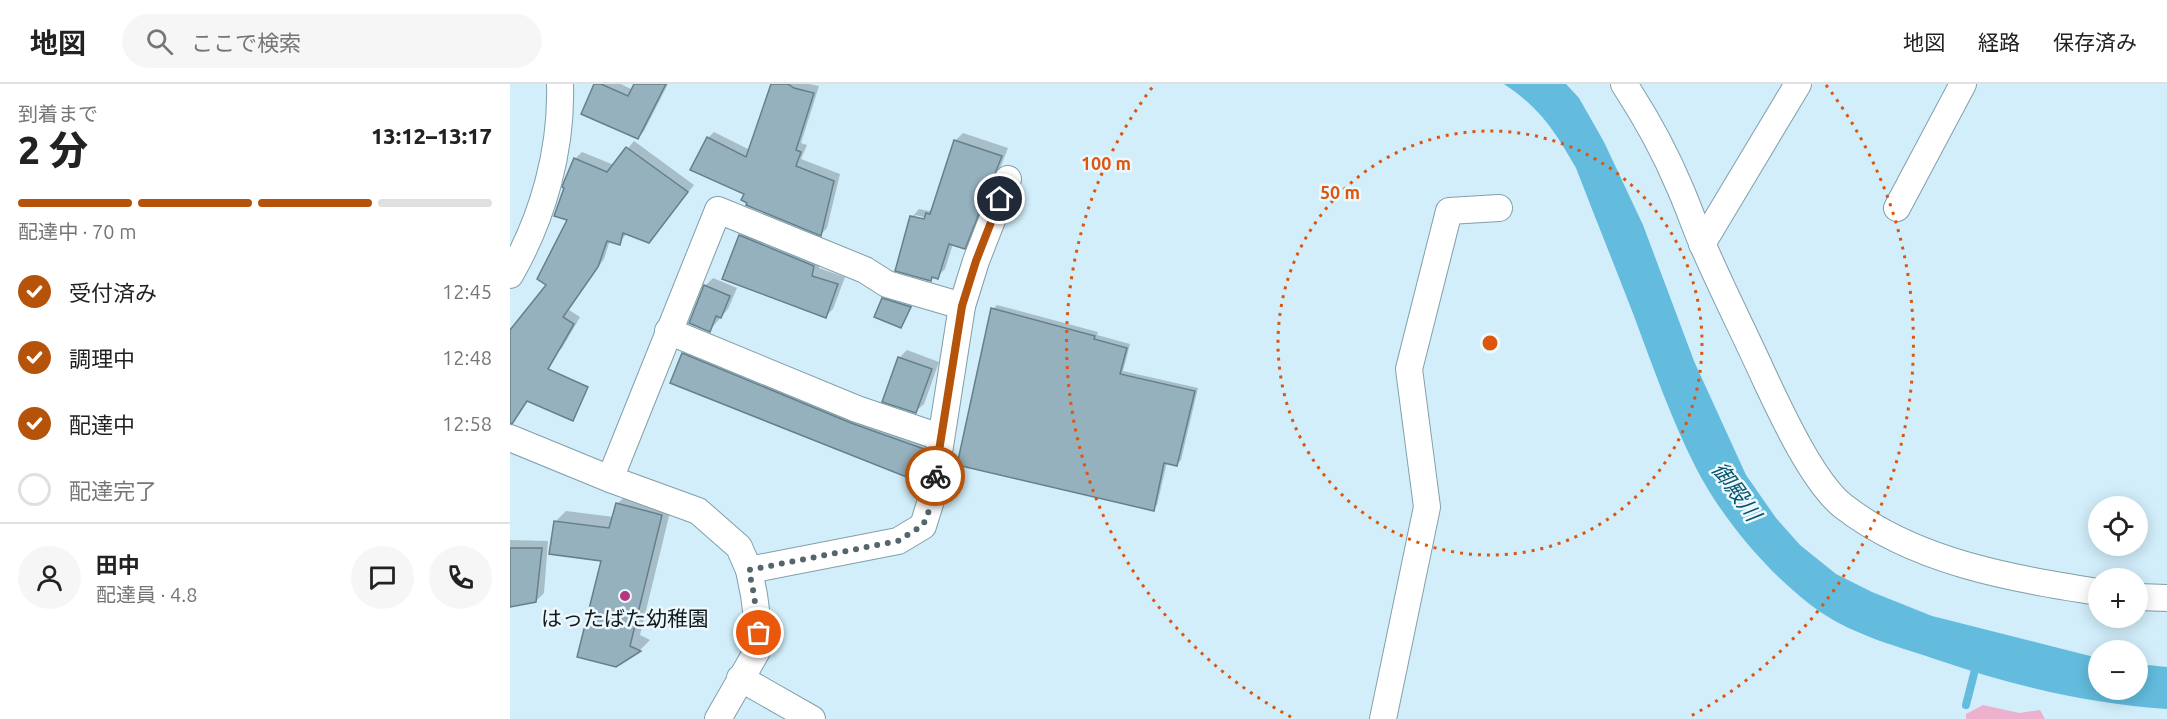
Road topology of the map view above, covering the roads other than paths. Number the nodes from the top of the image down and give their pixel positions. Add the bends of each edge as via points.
1 (560, 84) edge
2 (1624, 84) edge
3 (1798, 84) edge
4 (1963, 84) edge
5 (1008, 179) dead end
6 (1499, 207) dead end
7 (1897, 208) dead end
8 (1702, 244) junction
9 (518, 245) edge
10 (510, 275) edge
11 (962, 306) junction
12 (668, 331) junction
13 (940, 437) junction
14 (510, 438) edge
15 (610, 479) junction
16 (749, 570) junction
17 (2088, 590) edge
18 (2148, 597) edge
19 (2167, 598) edge
20 (740, 678) junction
21 (718, 719) edge
22 (813, 719) edge
23 (1383, 719) edge

1 - 9 street via 560,112 550,175 539,216
2 - 8 street via 1679,185
3 - 8 street
4 - 7 street
5 - 11 street
6 - 23 street via 1449,211 1409,369 1427,507
8 - 17 street via 1806,459 1841,505 1880,531 1941,558 2032,582
9 - 10 street
11 - 12 street via 886,284 865,270 718,210
11 - 13 street
12 - 13 street via 857,409
12 - 15 street
13 - 16 street via 932,497 923,525 898,541
14 - 15 street
15 - 16 street via 698,511 740,547
16 - 20 street via 759,633 757,651
18 - 19 street
20 - 21 street
20 - 22 street

